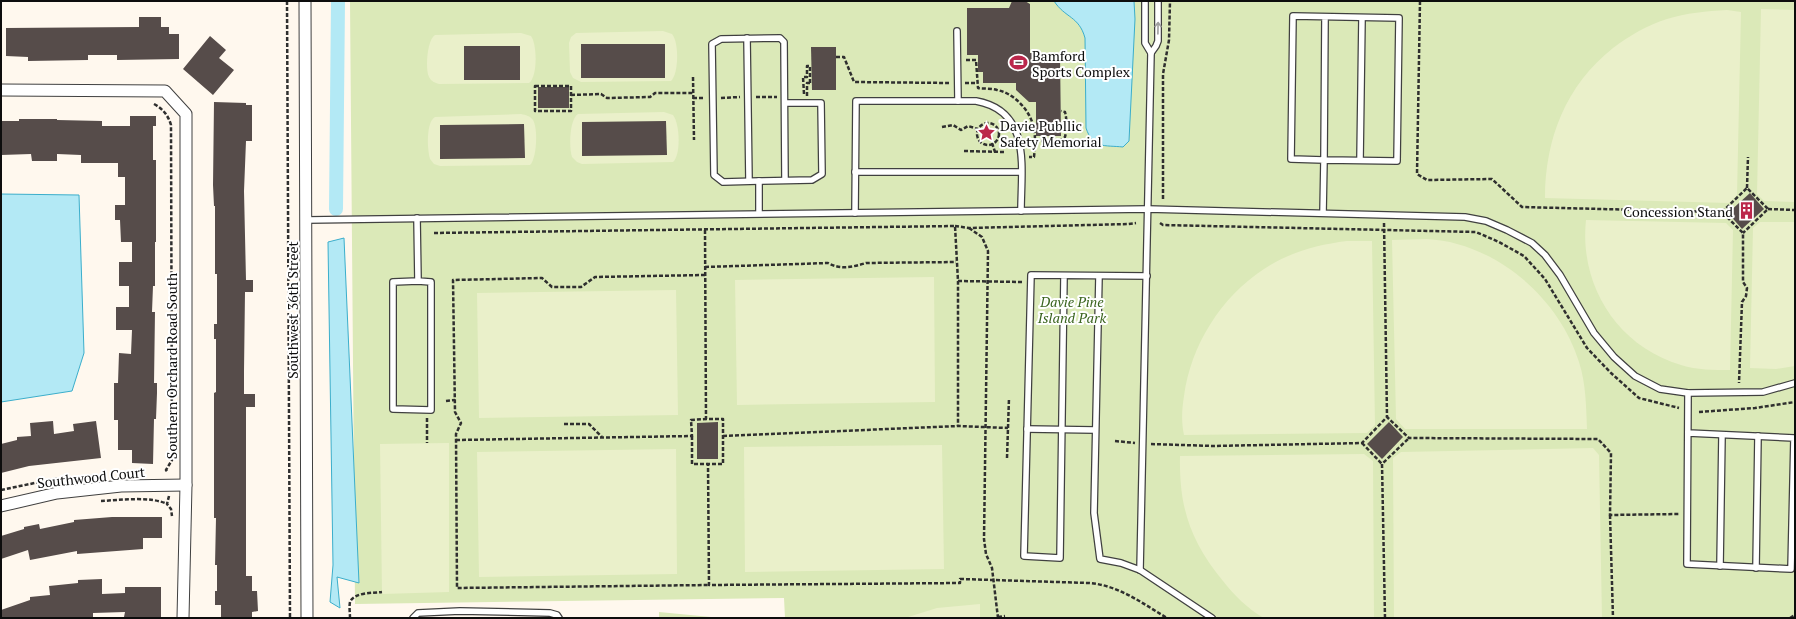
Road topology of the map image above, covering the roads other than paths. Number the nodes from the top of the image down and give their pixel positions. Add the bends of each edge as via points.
1 (306, 1) edge
2 (1145, 1) edge
3 (1158, 1) edge
4 (1325, 17) junction
5 (1362, 18) junction
6 (957, 31) dead end
7 (747, 38) junction
8 (1151, 53) junction
9 (1, 90) edge
10 (958, 101) junction
11 (785, 103) junction
12 (1324, 160) junction
13 (1360, 160) junction
14 (855, 172) junction
15 (1021, 172) junction
16 (785, 180) junction
17 (749, 181) junction
18 (759, 181) junction
19 (1148, 209) junction
20 (1021, 211) junction
21 (759, 213) junction
22 (855, 213) junction
23 (1323, 213) junction
24 (417, 218) junction
25 (307, 220) junction
26 (1064, 276) junction
27 (1099, 276) junction
28 (1147, 276) junction
29 (418, 281) junction
30 (1795, 383) edge
31 (1688, 393) junction
32 (1027, 429) junction
33 (1062, 430) junction
34 (1095, 430) junction
35 (1688, 434) junction
36 (1722, 435) junction
37 (1758, 436) junction
38 (186, 485) junction
39 (1, 506) edge
40 (1720, 566) junction
41 (1756, 568) junction
42 (1140, 570) junction
43 (183, 618) edge
44 (308, 618) edge
45 (413, 618) edge
46 (559, 618) edge
47 (1212, 618) edge

1 - 25 street, Southwest 36th Street
2 - 8 lane via 1145,43
8 -> 3 lane via 1158,40
4 - 5 lane
4 - 12 lane
4 - 12 lane via 1293,16 1291,159
5 - 13 lane
5 - 13 lane via 1399,18 1397,161
6 - 10 lane
7 - 11 lane via 780,38 784,42
7 - 17 lane
7 - 17 lane via 721,39 712,44 714,175 723,182
8 - 19 lane
9 - 38 street, Southern Orchard Road South via 166,91 186,114
10 - 14 lane via 856,101
10 - 15 lane via 984,103 1006,114 1019,138
11 - 16 lane
11 - 16 lane via 821,103 822,174 812,180
12 - 13 lane
12 - 23 lane
14 - 15 lane
14 - 22 lane
15 - 20 lane
16 - 18 lane
17 - 18 lane
18 - 21 lane
19 - 20 lane
19 - 23 lane
19 - 28 lane
20 - 22 lane
21 - 22 lane
21 - 24 lane
23 - 31 lane via 1459,217 1486,221 1507,230 1532,243 1545,255 1560,275 1594,333 1636,376 1660,389
24 - 25 lane
24 - 29 lane
25 - 44 street, Southwest 36th Street
26 - 27 lane
26 - 32 lane via 1031,275
26 - 33 lane
27 - 28 lane
27 - 34 lane
28 - 42 lane
29 - 29 lane via 393,282 392,409 431,410 431,282
30 - 31 lane via 1763,392
31 - 35 lane
32 - 33 lane
32 - 33 lane via 1024,556 1060,558
33 - 34 lane
34 - 42 lane via 1094,514 1100,559
35 - 36 lane
35 - 40 lane via 1687,564
36 - 37 lane
36 - 40 lane
37 - 41 lane
37 - 41 lane via 1794,438 1791,570
38 - 39 street, Southwood Court via 121,486 57,493
38 - 43 street, Southern Orchard Road South
40 - 41 lane
42 - 47 lane
45 - 46 lane via 418,613 460,611 550,613

